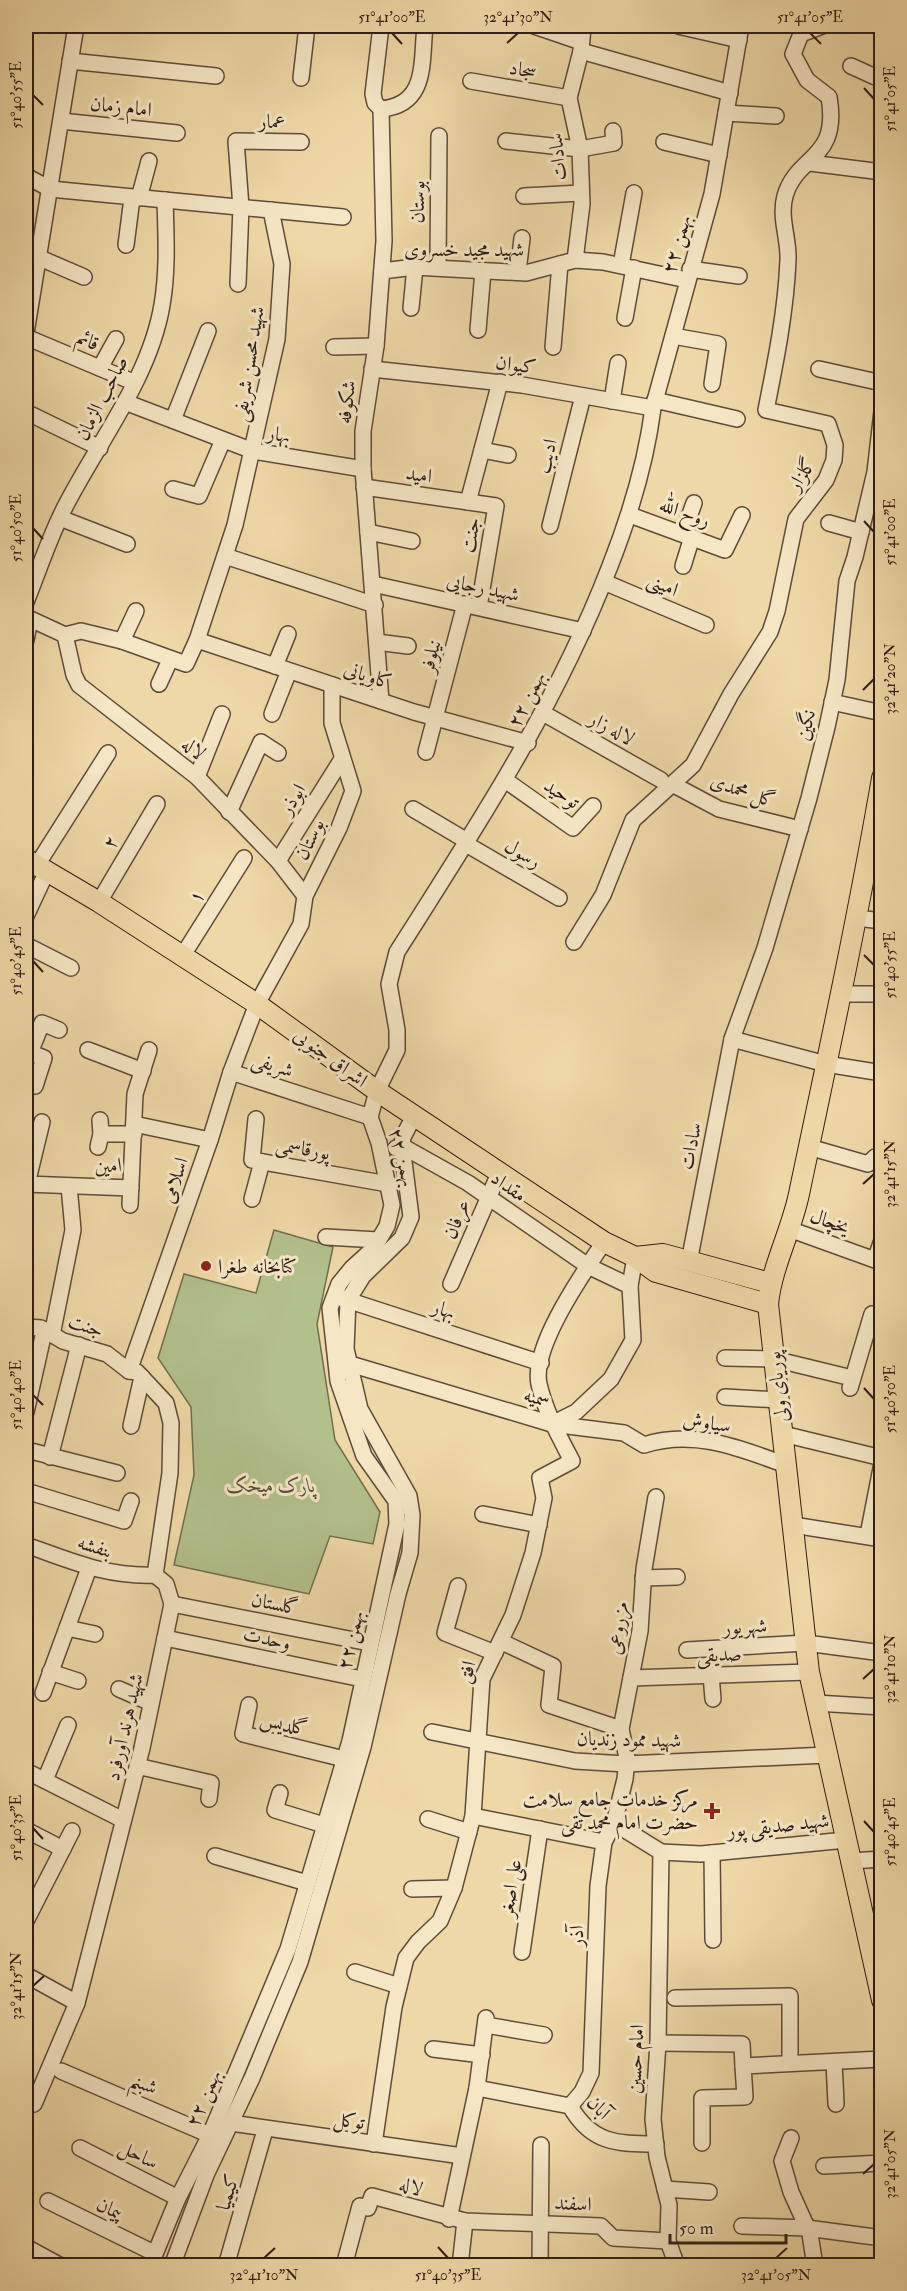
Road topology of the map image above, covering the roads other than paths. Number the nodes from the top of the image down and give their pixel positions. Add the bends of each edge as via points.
1 (76, 26) edge
2 (307, 26) edge
3 (381, 26) edge
4 (425, 26) edge
5 (534, 26) edge
6 (584, 26) edge
7 (678, 26) edge
8 (822, 26) edge
9 (740, 33) edge
10 (581, 47) junction
11 (70, 61) junction
12 (851, 66) dead end
13 (216, 76) dead end
14 (301, 78) dead end
15 (882, 80) edge
16 (471, 81) dead end
17 (730, 93) junction
18 (569, 98) junction
19 (381, 109) junction
20 (726, 113) junction
21 (776, 116) dead end
22 (61, 121) junction
23 (612, 131) dead end
24 (177, 133) dead end
25 (439, 136) dead end
26 (506, 141) dead end
27 (302, 142) dead end
28 (664, 142) dead end
29 (580, 149) junction
30 (719, 155) junction
31 (149, 161) dead end
32 (810, 162) junction
33 (882, 172) edge
34 (26, 176) edge
35 (50, 189) junction
36 (581, 193) junction
37 (634, 193) dead end
38 (524, 196) dead end
39 (136, 198) junction
40 (165, 200) junction
41 (241, 207) junction
42 (271, 210) junction
43 (343, 217) dead end
44 (522, 238) dead end
45 (126, 245) dead end
46 (31, 255) edge
47 (568, 262) junction
48 (415, 267) junction
49 (627, 267) junction
50 (438, 268) junction
51 (382, 271) junction
52 (483, 272) junction
53 (518, 272) junction
54 (689, 275) junction
55 (739, 276) dead end
56 (84, 277) dead end
57 (238, 284) dead end
58 (411, 308) dead end
59 (625, 318) dead end
60 (478, 330) dead end
61 (208, 331) dead end
62 (26, 335) edge
63 (673, 336) junction
64 (116, 339) dead end
65 (376, 346) junction
66 (334, 347) dead end
67 (553, 347) dead end
68 (618, 363) dead end
69 (100, 368) junction
70 (372, 369) junction
71 (819, 369) dead end
72 (133, 382) junction
73 (500, 382) junction
74 (882, 383) edge
75 (712, 384) dead end
76 (583, 396) junction
77 (612, 401) junction
78 (125, 402) junction
79 (654, 404) junction
80 (882, 411) edge
81 (26, 412) edge
82 (737, 419) dead end
83 (173, 420) junction
84 (223, 440) junction
85 (100, 448) junction
86 (482, 450) junction
87 (253, 452) junction
88 (508, 455) dead end
89 (363, 469) junction
90 (364, 488) junction
91 (173, 489) dead end
92 (875, 498) edge
93 (468, 502) junction
94 (694, 503) dead end
95 (496, 506) joint
96 (742, 514) dead end
97 (630, 515) junction
98 (60, 518) junction
99 (828, 523) dead end
100 (550, 526) dead end
101 (368, 532) junction
102 (861, 532) junction
103 (687, 536) junction
104 (412, 541) dead end
105 (126, 544) dead end
106 (225, 556) junction
107 (683, 566) dead end
108 (604, 582) junction
109 (373, 584) junction
110 (26, 602) edge
111 (472, 605) junction
112 (375, 606) junction
113 (136, 611) dead end
114 (28, 618) edge
115 (706, 625) dead end
116 (583, 631) junction
117 (288, 634) dead end
118 (64, 635) junction
119 (26, 640) edge
120 (197, 640) junction
121 (122, 641) junction
122 (377, 642) junction
123 (408, 646) dead end
124 (170, 660) junction
125 (282, 668) junction
126 (159, 684) dead end
127 (332, 685) junction
128 (381, 701) junction
129 (832, 702) junction
130 (882, 712) edge
131 (543, 713) junction
132 (222, 714) dead end
133 (272, 714) dead end
134 (437, 718) junction
135 (528, 743) junction
136 (426, 752) dead end
137 (108, 753) dead end
138 (278, 753) dead end
139 (342, 759) junction
140 (197, 777) junction
141 (882, 778) edge
142 (504, 780) junction
143 (668, 783) junction
144 (157, 804) dead end
145 (593, 806) dead end
146 (413, 809) dead end
147 (229, 812) junction
148 (800, 830) junction
149 (877, 837) edge
150 (467, 842) junction
151 (244, 858) dead end
152 (278, 861) junction
153 (36, 865) edge
154 (305, 896) junction
155 (559, 898) dead end
156 (99, 902) junction
157 (26, 916) edge
158 (857, 918) junction
159 (882, 921) edge
160 (574, 942) dead end
161 (26, 945) edge
162 (183, 955) junction
163 (71, 968) dead end
164 (841, 994) junction
165 (882, 994) edge
166 (257, 1004) junction
167 (59, 1030) dead end
168 (732, 1039) junction
169 (88, 1050) dead end
170 (149, 1050) dead end
171 (33, 1054) edge
172 (826, 1064) junction
173 (143, 1071) junction
174 (231, 1072) junction
175 (882, 1074) edge
176 (35, 1086) dead end
177 (377, 1091) junction
178 (370, 1116) junction
179 (414, 1116) junction
180 (256, 1119) dead end
181 (42, 1122) dead end
182 (134, 1129) junction
183 (100, 1134) dead end
184 (210, 1140) junction
185 (402, 1146) junction
186 (809, 1148) junction
187 (381, 1151) junction
188 (882, 1159) edge
189 (262, 1162) junction
190 (500, 1171) junction
191 (26, 1184) edge
192 (388, 1184) junction
193 (69, 1186) junction
194 (131, 1188) junction
195 (488, 1197) junction
196 (252, 1199) dead end
197 (130, 1205) dead end
198 (789, 1229) junction
199 (326, 1237) dead end
200 (378, 1240) junction
201 (604, 1242) junction
202 (881, 1243) edge
203 (635, 1257) junction
204 (689, 1262) junction
205 (588, 1266) junction
206 (770, 1283) junction
207 (451, 1284) dead end
208 (630, 1286) junction
209 (341, 1299) junction
210 (768, 1304) junction
211 (872, 1314) dead end
212 (26, 1327) edge
213 (48, 1333) junction
214 (79, 1345) junction
215 (725, 1358) dead end
216 (774, 1359) junction
217 (541, 1363) junction
218 (350, 1364) junction
219 (135, 1374) junction
220 (725, 1397) dead end
221 (779, 1400) junction
222 (26, 1412) edge
223 (552, 1424) junction
224 (131, 1426) dead end
225 (783, 1434) junction
226 (26, 1449) edge
227 (50, 1456) junction
228 (882, 1458) edge
229 (882, 1463) edge
230 (786, 1465) junction
231 (117, 1473) dead end
232 (26, 1491) edge
233 (656, 1497) dead end
234 (131, 1501) dead end
235 (483, 1514) dead end
236 (539, 1525) junction
237 (793, 1525) junction
238 (875, 1537) edge
239 (26, 1547) edge
240 (89, 1568) junction
241 (156, 1575) junction
242 (677, 1577) dead end
243 (644, 1578) junction
244 (458, 1586) dead end
245 (172, 1605) junction
246 (67, 1628) junction
247 (95, 1634) dead end
248 (165, 1638) junction
249 (369, 1643) junction
250 (806, 1643) junction
251 (498, 1647) junction
252 (687, 1650) dead end
253 (882, 1653) edge
254 (50, 1672) junction
255 (809, 1672) junction
256 (711, 1675) junction
257 (630, 1678) junction
258 (362, 1679) junction
259 (78, 1681) dead end
260 (119, 1689) dead end
261 (43, 1693) dead end
262 (713, 1699) dead end
263 (151, 1703) junction
264 (816, 1703) junction
265 (249, 1705) dead end
266 (882, 1707) edge
267 (68, 1725) dead end
268 (621, 1729) junction
269 (432, 1732) dead end
270 (477, 1741) junction
271 (827, 1755) junction
272 (344, 1760) junction
273 (626, 1764) junction
274 (137, 1766) junction
275 (26, 1771) edge
276 (45, 1780) junction
277 (280, 1792) dead end
278 (209, 1799) dead end
279 (473, 1816) junction
280 (428, 1819) dead end
281 (123, 1820) junction
282 (614, 1823) junction
283 (324, 1825) junction
284 (540, 1829) junction
285 (26, 1830) edge
286 (72, 1831) dead end
287 (468, 1832) junction
288 (846, 1840) junction
289 (604, 1842) junction
290 (63, 1849) junction
291 (661, 1852) junction
292 (712, 1853) junction
293 (215, 1856) dead end
294 (882, 1859) edge
295 (851, 1861) junction
296 (307, 1883) junction
297 (454, 1888) junction
298 (412, 1889) dead end
299 (26, 1921) edge
300 (713, 1940) dead end
301 (522, 1952) dead end
302 (355, 1972) dead end
303 (26, 1975) edge
304 (399, 1986) junction
305 (882, 2000) edge
306 (77, 2002) junction
307 (685, 2002) dead end
308 (544, 2035) dead end
309 (658, 2043) junction
310 (433, 2049) dead end
311 (482, 2055) junction
312 (882, 2059) edge
313 (834, 2062) junction
314 (790, 2063) junction
315 (743, 2066) junction
316 (61, 2071) dead end
317 (477, 2088) junction
318 (29, 2101) edge
319 (836, 2104) dead end
320 (570, 2106) junction
321 (231, 2123) junction
322 (266, 2130) junction
323 (210, 2135) junction
324 (791, 2138) dead end
325 (702, 2143) dead end
326 (374, 2144) junction
327 (656, 2144) junction
328 (541, 2145) dead end
329 (80, 2148) dead end
330 (462, 2157) junction
331 (882, 2163) edge
332 (824, 2166) dead end
333 (665, 2189) junction
334 (710, 2192) dead end
335 (178, 2198) junction
336 (48, 2200) dead end
337 (457, 2220) junction
338 (542, 2223) junction
339 (742, 2226) dead end
340 (807, 2228) junction
341 (882, 2238) edge
342 (668, 2241) junction
343 (26, 2247) edge
344 (152, 2259) edge
345 (61, 2265) edge
346 (172, 2265) edge
347 (226, 2265) edge
348 (344, 2265) edge
349 (460, 2265) edge
350 (540, 2265) edge
351 (677, 2265) edge
352 (815, 2265) edge

1 - 11 street
2 - 14 street
3 - 19 street, شکوفه via 373,94
4 - 19 street via 419,85 398,108
5 - 10 street
6 - 10 street, سادات
7 - 9 street
8 - 32 street, گلزار via 801,34 793,54 807,80 829,97 832,117 826,143
9 - 17 street, ۲۲ بهمن
10 - 17 street
10 - 18 street, سادات
11 - 13 street
11 - 22 street
12 - 15 street
16 - 18 street, سجاد
17 - 20 street, ۲۲ بهمن
18 - 29 street, سادات
19 - 51 street, شکوفه
20 - 21 street
20 - 30 street, ۲۲ بهمن
22 - 24 street, امام زمان
22 - 35 street
23 - 29 street via 614,144
25 - 50 street, بوستان
26 - 29 street
27 - 41 street, عمار via 236,141
28 - 30 street
29 - 36 street, سادات
30 - 54 street, ۲۲ بهمن
31 - 39 street
32 - 33 street
32 - 143 street, گلزار via 789,183 782,208 788,257 766,410 828,424 835,445 834,460 826,480 796,519 770,632 693,765
34 - 35 street
35 - 39 street
35 - 46 street
36 - 38 street
36 - 47 street, سادات
37 - 49 street
39 - 40 street
39 - 45 street
40 - 41 street
40 - 72 street, صاحب الزمان via 167,255 162,305 151,348
41 - 42 street
41 - 57 street
42 - 43 street
42 - 87 street, شهید محسن شریفی via 282,264 277,339
44 - 53 street
46 - 56 street
46 - 62 street
47 - 49 street, شهید مجید خسروی
47 - 53 street, شهید مجید خسروی
47 - 67 street
48 - 50 street, شهید مجید خسروی
48 - 51 street, شهید مجید خسروی
48 - 58 street
49 - 54 street, شهید مجید خسروی
49 - 59 street
50 - 52 street, شهید مجید خسروی
51 - 65 street, شکوفه
52 - 53 street, شهید مجید خسروی
52 - 60 street
54 - 55 street, شهید مجید خسروی
54 - 63 street, ۲۲ بهمن
61 - 83 street
62 - 69 street, قائم
63 - 75 street via 718,344
63 - 79 street, ۲۲ بهمن
64 - 69 street
65 - 66 street
65 - 70 street, شکوفه
68 - 77 street
69 - 72 street, قائم
70 - 73 street, کیوان
70 - 89 street, شکوفه via 363,431
71 - 74 street
72 - 78 street, صاحب الزمان
73 - 76 street, کیوان
73 - 86 street
76 - 77 street, کیوان
76 - 100 street, ادیب
77 - 79 street, کیوان
78 - 83 street, بهار
78 - 85 street, صاحب الزمان
79 - 82 street, کیوان
79 - 97 street, ۲۲ بهمن
80 - 92 street, نگین
81 - 85 street
83 - 84 street, بهار
84 - 87 street, بهار
84 - 91 street via 199,496
85 - 98 street, صاحب الزمان
86 - 88 street
86 - 93 street
87 - 89 street, بهار
87 - 106 street, شهید محسن شریفی
89 - 90 street, شکوفه
90 - 93 street, امید
90 - 101 street, شکوفه
92 - 102 street, نگین
93 - 95 street, امید
94 - 103 street
95 - 111 street, جنت
96 - 103 street, روح الله via 725,550
97 - 103 street, روح الله
97 - 108 street, ۲۲ بهمن
98 - 105 street
98 - 110 street, صاحب الزمان
99 - 102 street
101 - 104 street
101 - 109 street, شکوفه via 364,548
102 - 129 street, نگین via 847,581
103 - 107 street
106 - 112 street
106 - 120 street, شهید محسن شریفی
108 - 115 street, امینی
108 - 116 street, ۲۲ بهمن
109 - 111 street, شهید رجایی
109 - 112 street, شکوفه
111 - 116 street, شهید رجایی
111 - 134 street, نیلوفر
112 - 122 street, شکوفه
113 - 121 street
114 - 118 street
114 - 119 street
116 - 131 street, ۲۲ بهمن
117 - 125 street
118 - 121 street via 81,631
118 - 140 street, لاله via 79,685
120 - 124 street, شهید محسن شریفی via 186,664
120 - 125 street, کاویانی
121 - 124 street
122 - 123 street
122 - 128 street, شکوفه
124 - 126 street
125 - 127 street, کاویانی
125 - 133 street
127 - 128 street, کاویانی
127 - 139 street, بوستان via 332,723
128 - 134 street, کاویانی
129 - 130 street
129 - 148 street, نگین
131 - 135 street, ۲۲ بهمن
131 - 143 street, لاله زار
132 - 140 street
134 - 135 street, کاویانی
134 - 136 street, نیلوفر
135 - 142 street, ۲۲ بهمن
137 - 153 street
138 - 147 street via 261,742
139 - 152 street, ابوذر
139 - 154 street, بوستان via 353,791
140 - 147 street, لاله
141 - 149 main road, پوریای ولی
142 - 145 street, توحید via 573,828
142 - 150 street, ۲۲ بهمن
143 - 148 street, گل محمدی via 719,809
143 - 160 street, گلزار via 633,820 603,895
144 - 156 street, ۲
146 - 150 street, رسول
147 - 152 street, لاله
148 - 168 street, نگین via 755,979
149 - 158 main road, پوریای ولی
150 - 155 street, رسول
150 - 177 street, ۲۲ بهمن via 397,952 389,984 398,1030 397,1050
151 - 162 street, ۱
152 - 154 street, لاله
153 - 156 main road, اشراق جنوبی
153 - 157 street
154 - 166 street, بوستان via 301,924
156 - 162 main road, اشراق جنوبی
158 - 159 street
158 - 164 main road, پوریای ولی
161 - 163 street
162 - 166 main road, اشراق جنوبی
164 - 165 street
164 - 172 main road, پوریای ولی
166 - 174 street, اسلامی
166 - 177 main road, اشراق جنوبی
167 - 171 street via 42,1023
168 - 172 street
168 - 204 street, سادات
169 - 173 street
170 - 173 street, امین
171 - 176 street
172 - 175 street
172 - 186 main road, پوریای ولی
173 - 182 street, امین via 135,1094
174 - 178 street, شریفی
174 - 184 street, اسلامی
177 - 178 street, ۲۲ بهمن
177 - 179 main road, اشراق جنوبی
178 - 187 street, ۲۲ بهمن
179 - 185 street, ۲۲ بهمن
179 - 190 main road, اشراق جنوبی
180 - 189 street, پورقاسمی via 252,1160
181 - 191 street
182 - 183 street
182 - 184 street
182 - 194 street, امین
184 - 219 street, اسلامی
185 - 187 street
185 - 195 street, مقداد
185 - 209 street, ۲۲ بهمن via 411,1217 402,1238
186 - 188 street via 868,1164 875,1157
186 - 198 main road, پوریای ولی
187 - 192 street, ۲۲ بهمن
189 - 192 street, پورقاسمی
189 - 196 street
190 - 195 street, عرفان
190 - 201 main road, اشراق جنوبی
191 - 193 street, امین
192 - 200 street, ۲۲ بهمن via 392,1205 387,1226
193 - 194 street, امین
193 - 213 street via 73,1230
194 - 197 street
195 - 205 street, مقداد
195 - 207 street, عرفان
198 - 202 street, یخچال via 875,1260
198 - 206 main road, پوریای ولی
199 - 200 street
200 - 209 street, ۲۲ بهمن via 339,1284
201 - 203 main road, اشراق جنوبی
201 - 205 street, افق
203 - 204 main road via 663,1254
203 - 208 street, سمیه
203 - 210 main road, اشراق جنوبی via 656,1272
204 - 206 main road
205 - 208 street, مقداد
205 - 217 street, افق via 555,1321
206 - 210 main road, پوریای ولی
208 - 223 street, سمیه via 633,1340 611,1380 576,1412
209 - 217 street, بهار
209 - 218 street, ۲۲ بهمن
209 - 249 street, ۲۲ بهمن via 330,1308 338,1381 364,1456 396,1501 395,1536
210 - 216 main road, پوریای ولی
211 - 216 street via 851,1383
212 - 213 street, جنت
213 - 214 street, جنت
213 - 222 street
214 - 219 street, جنت via 107,1354
214 - 227 street
215 - 216 street
216 - 221 main road, پوریای ولی
217 - 223 street, افق via 538,1382
218 - 223 street, سمیه
218 - 321 street, ۲۲ بهمن via 360,1409 409,1496 410,1552 363,1747 300,1962
219 - 224 street, اسلامی
219 - 241 street via 166,1403 171,1423 170,1473
220 - 221 street
221 - 225 main road, پوریای ولی
223 - 230 street, سیاوش via 624,1432 644,1445 688,1437 725,1443
223 - 236 street, افق via 572,1461 540,1478 544,1498
225 - 228 street
225 - 230 main road, پوریای ولی
226 - 227 street
227 - 231 street
229 - 238 street
230 - 237 main road, پوریای ولی
232 - 234 street via 124,1521
233 - 243 street, مزروعی
235 - 236 street
236 - 251 street, افق via 533,1554
237 - 238 street
237 - 250 main road, پوریای ولی
239 - 240 street, بنفشه
240 - 241 street, بنفشه via 124,1576
240 - 246 street
241 - 245 street via 166,1584
242 - 243 street
243 - 257 street, مزروعی via 640,1631
244 - 251 street via 445,1633
245 - 248 street, شهید هرند آورفرد
245 - 249 street, گلستان
246 - 247 street
246 - 254 street
248 - 258 street, وحدت
248 - 263 street, شهید هرند آورفرد
249 - 258 street, ۲۲ بهمن
250 - 252 street, شهریور
250 - 253 street, شهریور
250 - 255 main road, پوریای ولی
251 - 268 street via 553,1666 549,1705
251 - 270 street, افق via 482,1679
254 - 259 street
254 - 261 street
255 - 256 street, صدیقی
255 - 264 main road, پوریای ولی
256 - 257 street, صدیقی
256 - 262 street
257 - 268 street, مزروعی
258 - 272 street, ۲۲ بهمن
260 - 263 street
263 - 274 street, شهید هرند آورفرد
264 - 266 street
264 - 271 main road, پوریای ولی
265 - 272 street, گلدیس via 243,1734
267 - 276 street
268 - 273 street, مزروعی
269 - 270 street, شهید ممود زندیان
270 - 273 street, شهید ممود زندیان via 575,1761
270 - 279 street, افق
271 - 273 street, شهید ممود زندیان
271 - 288 main road, پوریای ولی
272 - 283 street, ۲۲ بهمن
273 - 282 street, آذر
274 - 278 street via 211,1783
274 - 281 street, شهید هرند آورفرد
275 - 276 street
276 - 281 street
277 - 283 street via 275,1810
279 - 284 street
279 - 287 street, افق
280 - 287 street
281 - 306 street, شهید هرند آورفرد
282 - 289 street, آذر
282 - 291 street
283 - 296 street, ۲۲ بهمن
284 - 289 street
284 - 301 street, علی اصغر
285 - 290 street
286 - 290 street
287 - 297 street, افق
288 - 292 street, شهید صدیقی پور
288 - 295 main road, پوریای ولی
289 - 320 street, آذر via 598,1886 591,2073
290 - 299 street
291 - 292 street, شهید صدیقی پور
291 - 309 street, امام حسین
292 - 300 street
293 - 296 street
294 - 295 street
295 - 305 main road, پوریای ولی
296 - 323 street, ۲۲ بهمن via 288,1949
297 - 298 street
297 - 304 street, افق via 440,1921 406,1958
302 - 304 street
303 - 306 street
304 - 326 street, افق
306 - 318 street, شهید هرند آورفرد
307 - 314 street via 790,1996
308 - 311 street via 486,2022
309 - 315 street via 742,2044
309 - 327 street, امام حسین via 653,2119
310 - 311 street
311 - 317 street
312 - 313 street
313 - 314 street
313 - 319 street
314 - 315 street
315 - 325 street via 748,2099 702,2098
316 - 323 street, شبنم
317 - 320 street, آبان
317 - 330 street
320 - 327 street, آبان via 579,2122 597,2136 622,2144
321 - 322 street, توکل
321 - 346 street, ۲۲ بهمن via 206,2175
322 - 326 street, توکل
322 - 347 street, کیمیا
323 - 335 street, ۲۲ بهمن
324 - 340 street via 782,2162 790,2192
326 - 330 street, توکل
327 - 333 street, امام حسین
328 - 338 street, اسفند
329 - 335 street, ساحل
330 - 337 street
331 - 332 street
333 - 334 street
333 - 342 street, امام حسین via 669,2205
335 - 344 street, ۲۲ بهمن
336 - 344 street, پیمان
337 - 338 street, اسفند
337 - 348 street, لاله via 372,2196 368,2208 360,2206
337 - 349 street
338 - 342 street, اسفند via 601,2226 613,2238
338 - 350 street
339 - 340 street
340 - 341 street
340 - 352 street
342 - 351 street, امام حسین
343 - 345 street

